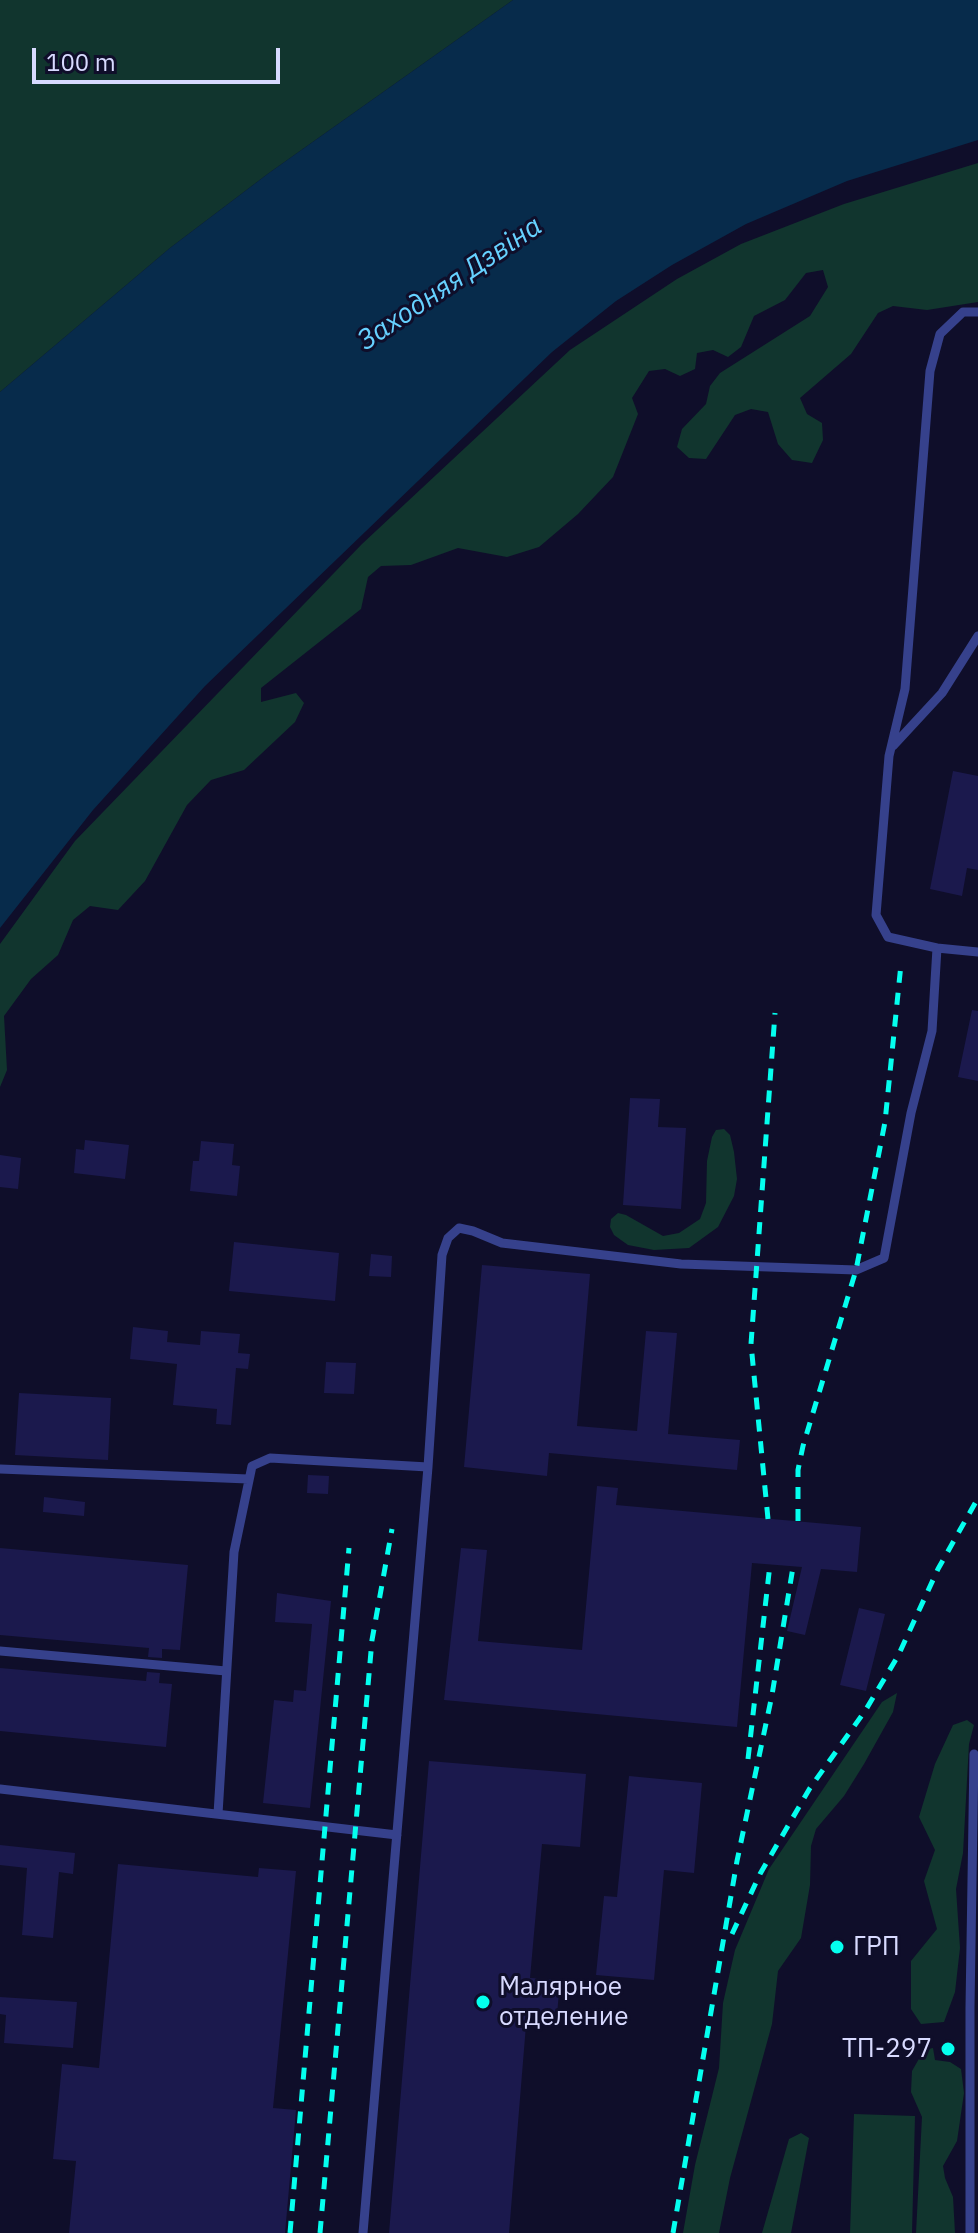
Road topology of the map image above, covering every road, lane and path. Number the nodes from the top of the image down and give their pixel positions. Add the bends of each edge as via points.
1 (978, 312) edge
2 (978, 636) edge
3 (891, 748) junction
4 (937, 948) junction
5 (978, 952) edge
6 (428, 1467) junction
7 (0, 1469) edge
8 (248, 1479) junction
9 (0, 1651) edge
10 (226, 1671) junction
11 (974, 1754) dead end
12 (0, 1789) edge
13 (218, 1814) junction
14 (397, 1835) junction
15 (974, 2007) edge
16 (363, 2233) edge
17 (970, 2233) edge

1 - 3 lane via 963,312 940,334 930,371 905,689
2 - 3 lane via 942,693
3 - 4 lane via 876,915 888,937
4 - 5 lane
4 - 6 lane via 932,1031 884,1258 856,1270 681,1264 502,1243 459,1228 442,1255
6 - 8 lane via 270,1458 252,1466
6 - 14 lane
7 - 8 lane
8 - 10 lane via 234,1552
9 - 10 lane
10 - 13 lane
11 - 15 lane
12 - 13 lane
13 - 14 lane
14 - 16 lane
15 - 17 lane

